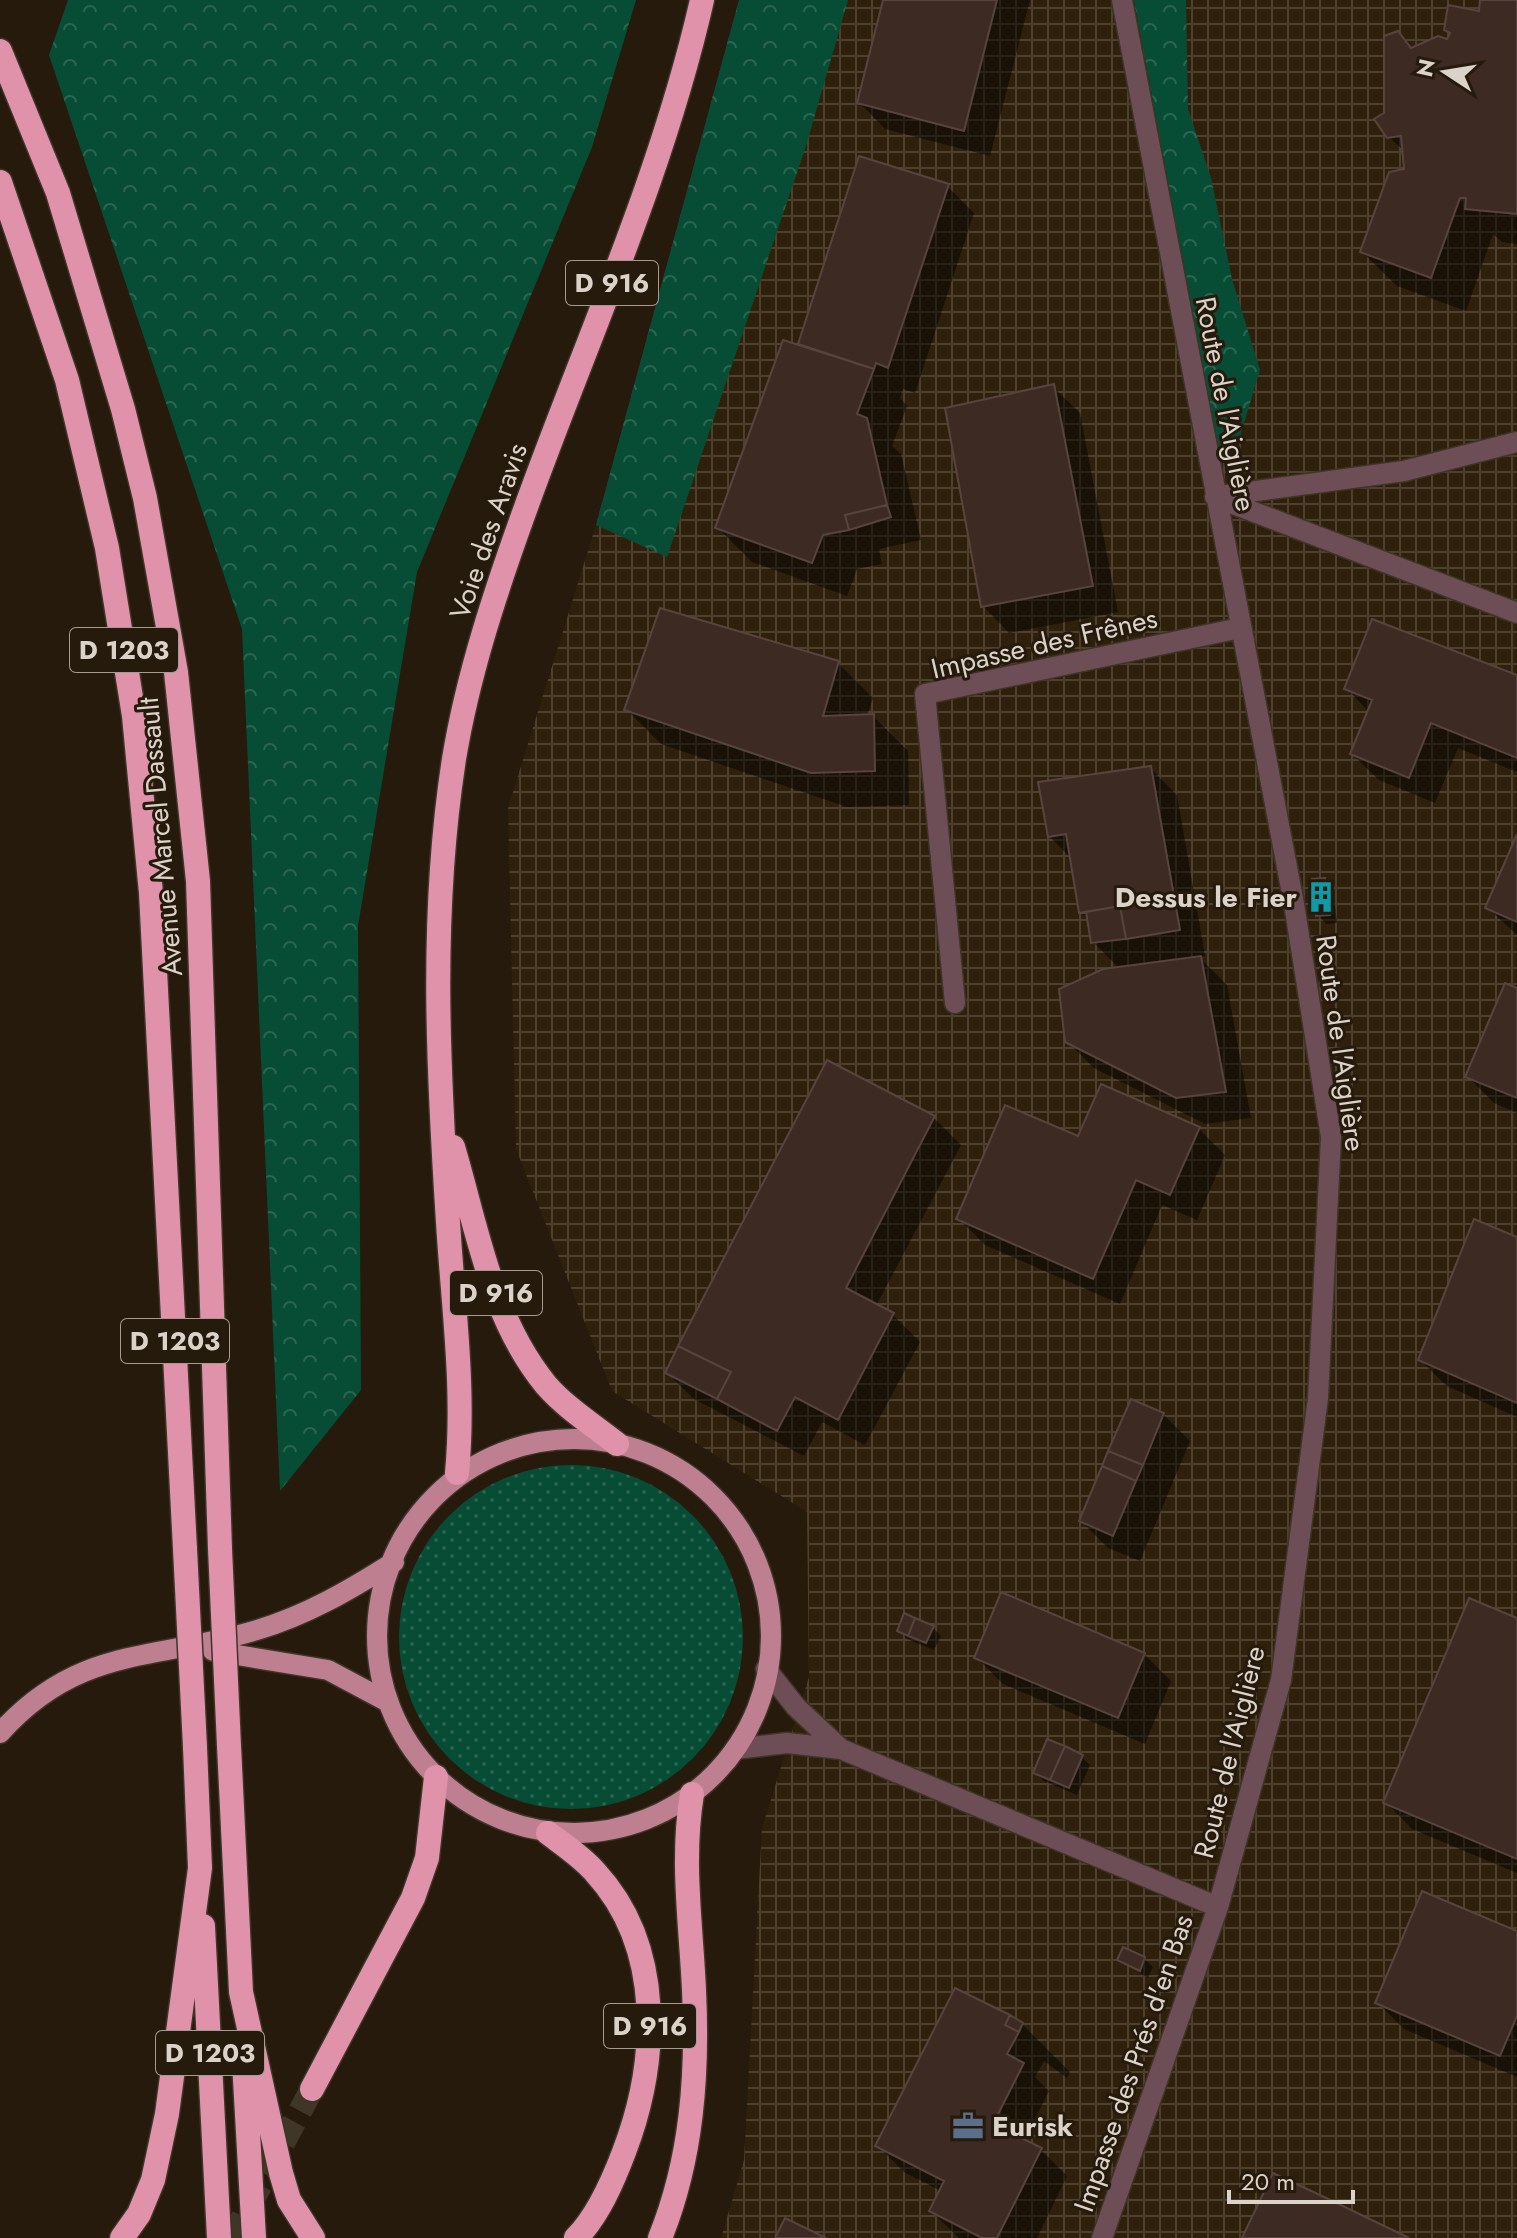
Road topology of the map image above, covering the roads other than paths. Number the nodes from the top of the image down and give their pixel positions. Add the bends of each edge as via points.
1 (702, 0) edge
2 (1122, 0) edge
3 (0, 51) edge
4 (0, 182) edge
5 (1517, 442) edge
6 (1215, 497) junction
7 (1517, 613) edge
8 (1240, 628) junction
9 (955, 1003) dead end
10 (441, 1103) junction
11 (617, 1444) junction
12 (457, 1473) junction
13 (394, 1562) junction
14 (185, 1647) junction
15 (766, 1669) junction
16 (388, 1702) junction
17 (0, 1733) edge
18 (735, 1749) junction
19 (841, 1749) junction
20 (436, 1777) junction
21 (692, 1794) junction
22 (548, 1833) junction
23 (200, 1868) junction
24 (1218, 1907) junction
25 (241, 1992) junction
26 (312, 2089) tunnel mouth
27 (122, 2238) edge
28 (219, 2238) edge
29 (254, 2238) edge
30 (313, 2238) edge
31 (576, 2238) edge
32 (660, 2238) edge
33 (1102, 2238) edge

1 - 10 highway, Voie des Aravis / D 916 via 635,224 507,561 455,753 441,857
2 - 6 street, Route de l'Aiglière
3 - 25 highway, Avenue Marcel Dassault / D 1203, bridge via 58,193 123,409 176,672 198,881
4 - 23 highway, Avenue Marcel Dassault / D 1203, bridge via 67,380 107,548 134,716 151,893
5 - 6 street via 1404,471
6 - 7 street
6 - 8 street, Route de l'Aiglière
8 - 9 street, Impasse des Frênes via 925,694
8 - 24 street, Route de l'Aiglière via 1294,904 1331,1137 1318,1398 1281,1680
10 - 11 highway, D 916 via 514,1341 548,1387
10 - 12 highway, D 916 via 460,1372
11 - 12 main road via 588,1438 536,1440 506,1448
11 - 15 main road via 680,1468 719,1501 735,1523 767,1598
12 - 13 main road via 411,1524
13 - 14 main road via 294,1618
13 - 16 main road via 382,1603 378,1646
14 - 16 main road via 328,1670
14 - 17 main road via 77,1672 33,1699
15 - 18 main road via 760,1697
15 - 19 street via 796,1707
16 - 20 main road via 415,1753
18 - 19 street via 787,1743
18 - 21 main road
19 - 24 street
20 - 22 main road via 487,1814
20 - 26 highway via 427,1858 413,1898
21 - 22 main road via 624,1828
21 - 32 highway via 686,1887 695,2003 692,2115 683,2166
22 - 31 highway, D 916 via 597,1873 620,1907 644,1968 650,2010 643,2089 630,2136 603,2196
23 - 27 highway via 162,2146 139,2214
23 - 28 highway, D 1203
24 - 33 street, Impasse des Prés d'en Bas
25 - 29 highway, D 1203
25 - 30 highway via 281,2173 289,2200

